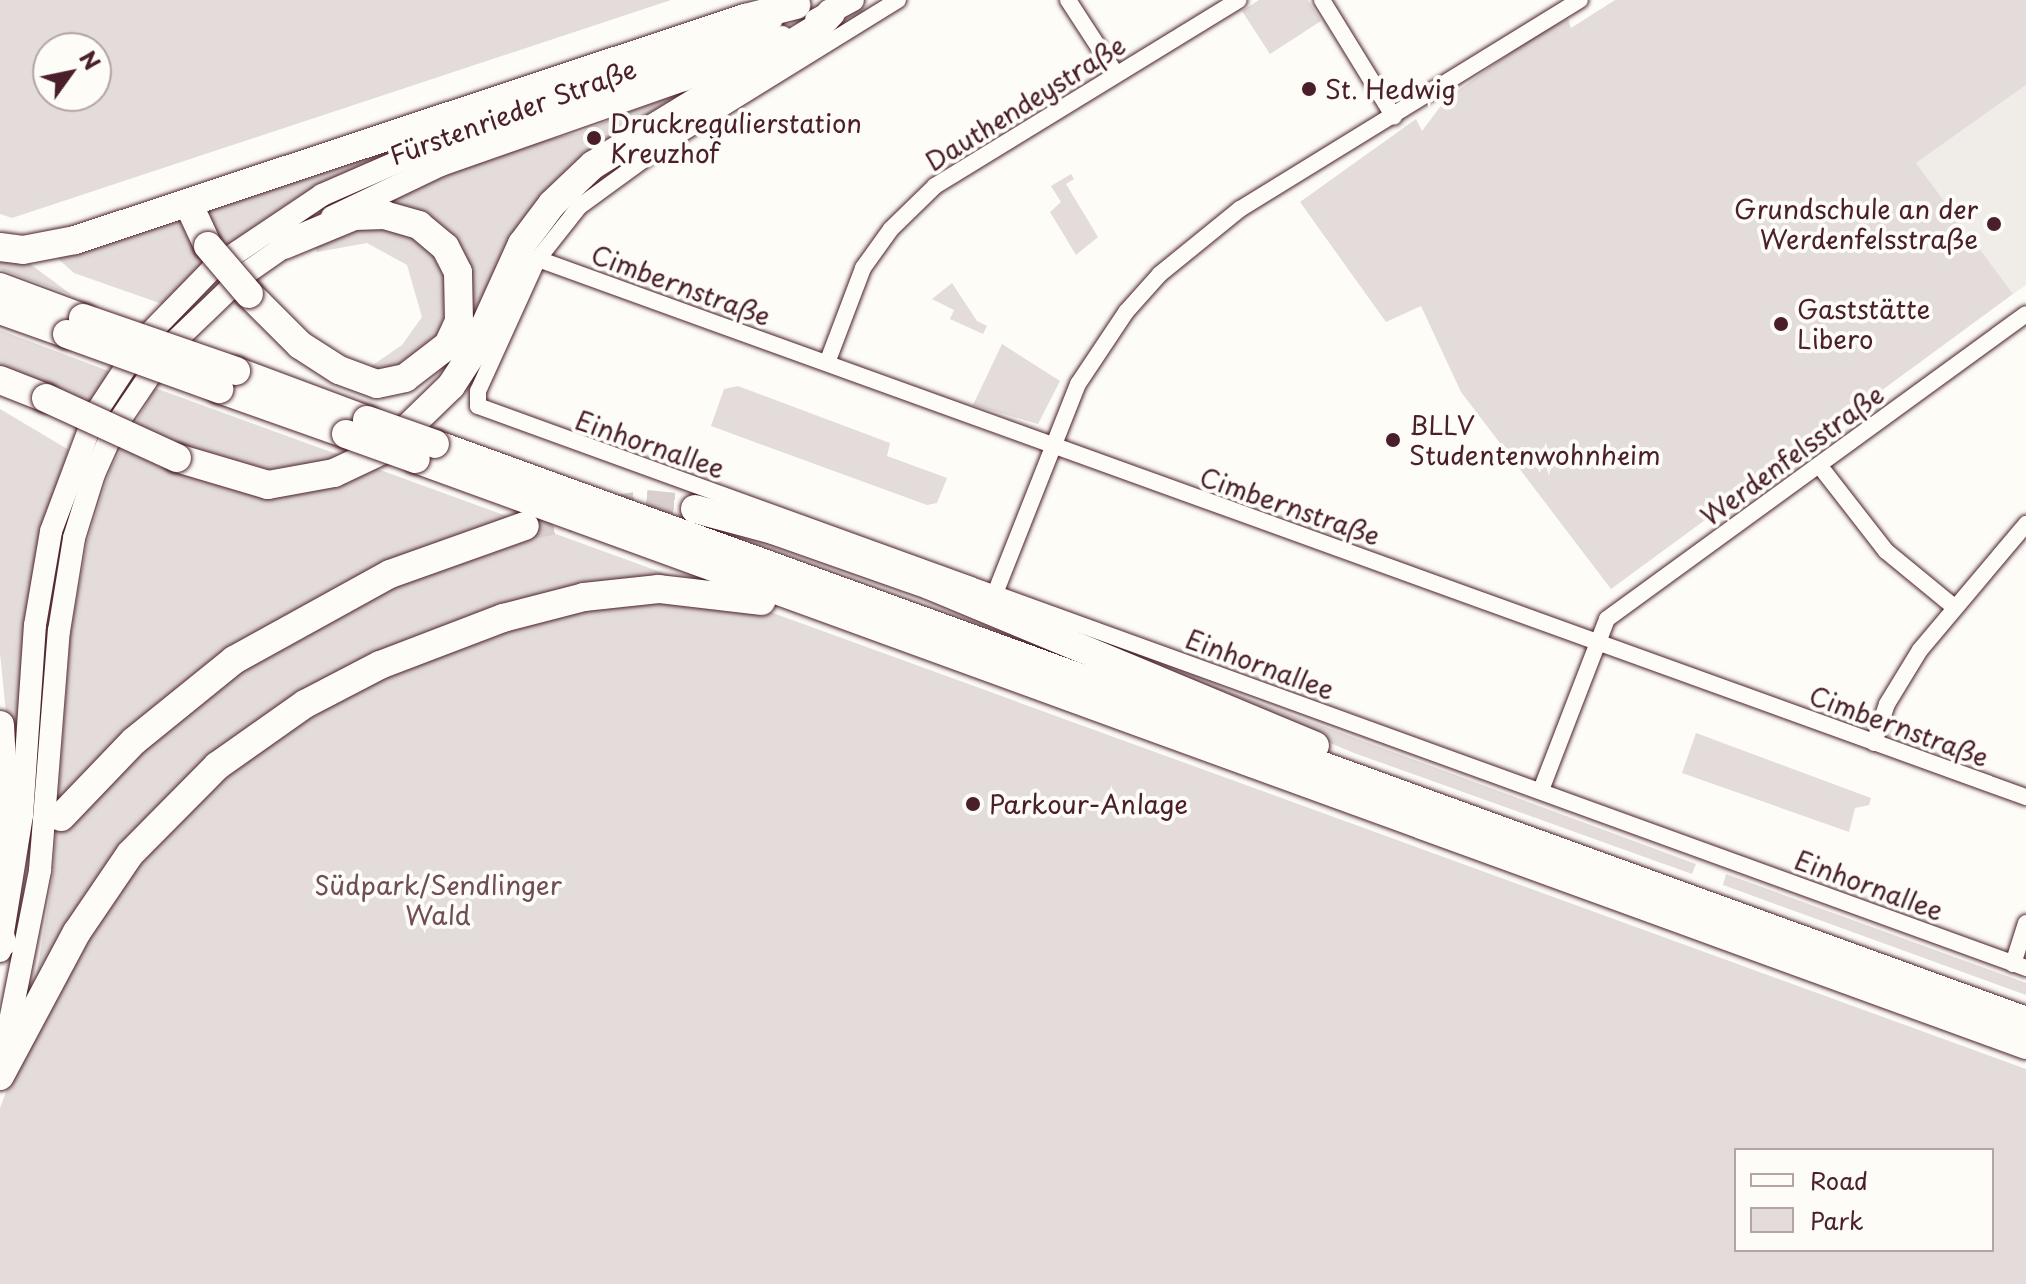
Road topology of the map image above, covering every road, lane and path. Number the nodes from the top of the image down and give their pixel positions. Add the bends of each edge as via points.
1 (898, 0) edge
2 (1068, 0) edge
3 (1239, 0) edge
4 (1322, 0) edge
5 (1580, 0) edge
6 (801, 3) edge
7 (841, 16) edge
8 (1116, 74) junction
9 (1394, 117) junction
10 (188, 203) junction
11 (284, 245) junction
12 (0, 247) edge
13 (538, 259) junction
14 (0, 287) edge
15 (0, 310) edge
16 (2026, 314) edge
17 (75, 326) junction
18 (827, 363) junction
19 (0, 380) edge
20 (478, 406) joint
21 (1050, 446) junction
22 (426, 452) junction
23 (1819, 465) junction
24 (695, 509) tunnel mouth
25 (2026, 524) edge
26 (525, 526) tunnel mouth
27 (996, 591) junction
28 (1953, 606) junction
29 (830, 613) junction
30 (1596, 642) junction
31 (0, 725) edge
32 (1874, 743) junction
33 (1541, 790) junction
34 (2026, 797) edge
35 (1416, 802) junction
36 (61, 817) dead end
37 (0, 904) edge
38 (2026, 923) edge
39 (1, 943) edge
40 (2020, 966) edge
41 (2026, 1021) edge
42 (2026, 1045) edge
43 (0, 1064) edge
44 (0, 1076) edge

1 - 7 street, Fürstenrieder Straße
2 - 8 street
3 - 8 street, Dauthendeystraße
4 - 9 street
5 - 9 street
6 - 10 highway
6 - 39 main road, Fürstenrieder Straße via 703,52 353,179 240,246 145,338 95,414 72,463 51,531 35,625 22,815
7 - 11 main road, Fürstenrieder Straße via 684,80 441,165 361,200
7 - 13 street, Fürstenrieder Straße via 600,189
7 - 19 highway, bridge via 593,165 552,204 522,244 472,354 451,386 387,448 334,473 268,485 177,458
8 - 18 street, Dauthendeystraße via 940,182 913,207 863,268
9 - 21 street via 1240,209 1160,274 1097,353
10 - 11 highway, bridge via 208,246 249,294 300,345 339,370 377,384 405,378 448,345 459,321 458,272 445,247 419,225 385,215 354,216
10 - 12 highway via 75,240 23,250
11 - 43 main road, Fürstenrieder Straße via 169,347 115,427 74,538 59,631 40,870 26,959
13 - 18 street, Cimbernstraße
13 - 20 street, Fürstenrieder Straße via 478,391
14 - 17 highway
15 - 17 highway
16 - 23 street, Werdenfelsstraße
17 - 22 highway, bridge
18 - 21 street, Cimbernstraße
20 - 27 street, Einhornallee
21 - 27 street
21 - 30 street, Cimbernstraße
22 - 29 highway
22 - 35 highway
23 - 28 street via 1886,551
23 - 30 street, Werdenfelsstraße via 1607,619
24 - 35 highway via 773,530 929,585 1388,776
25 - 28 street
26 - 36 highway via 390,574 234,660 134,741
27 - 33 street, Einhornallee
28 - 32 street via 1887,704
29 - 42 highway
29 - 44 highway via 705,591 584,597 503,618 380,665 305,704 217,766 130,854 77,932
30 - 32 street, Cimbernstraße
30 - 33 street, Werdenfelsstraße
31 - 37 highway via 5,821
32 - 34 street, Cimbernstraße
33 - 40 street, Einhornallee
35 - 41 highway
38 - 40 street

